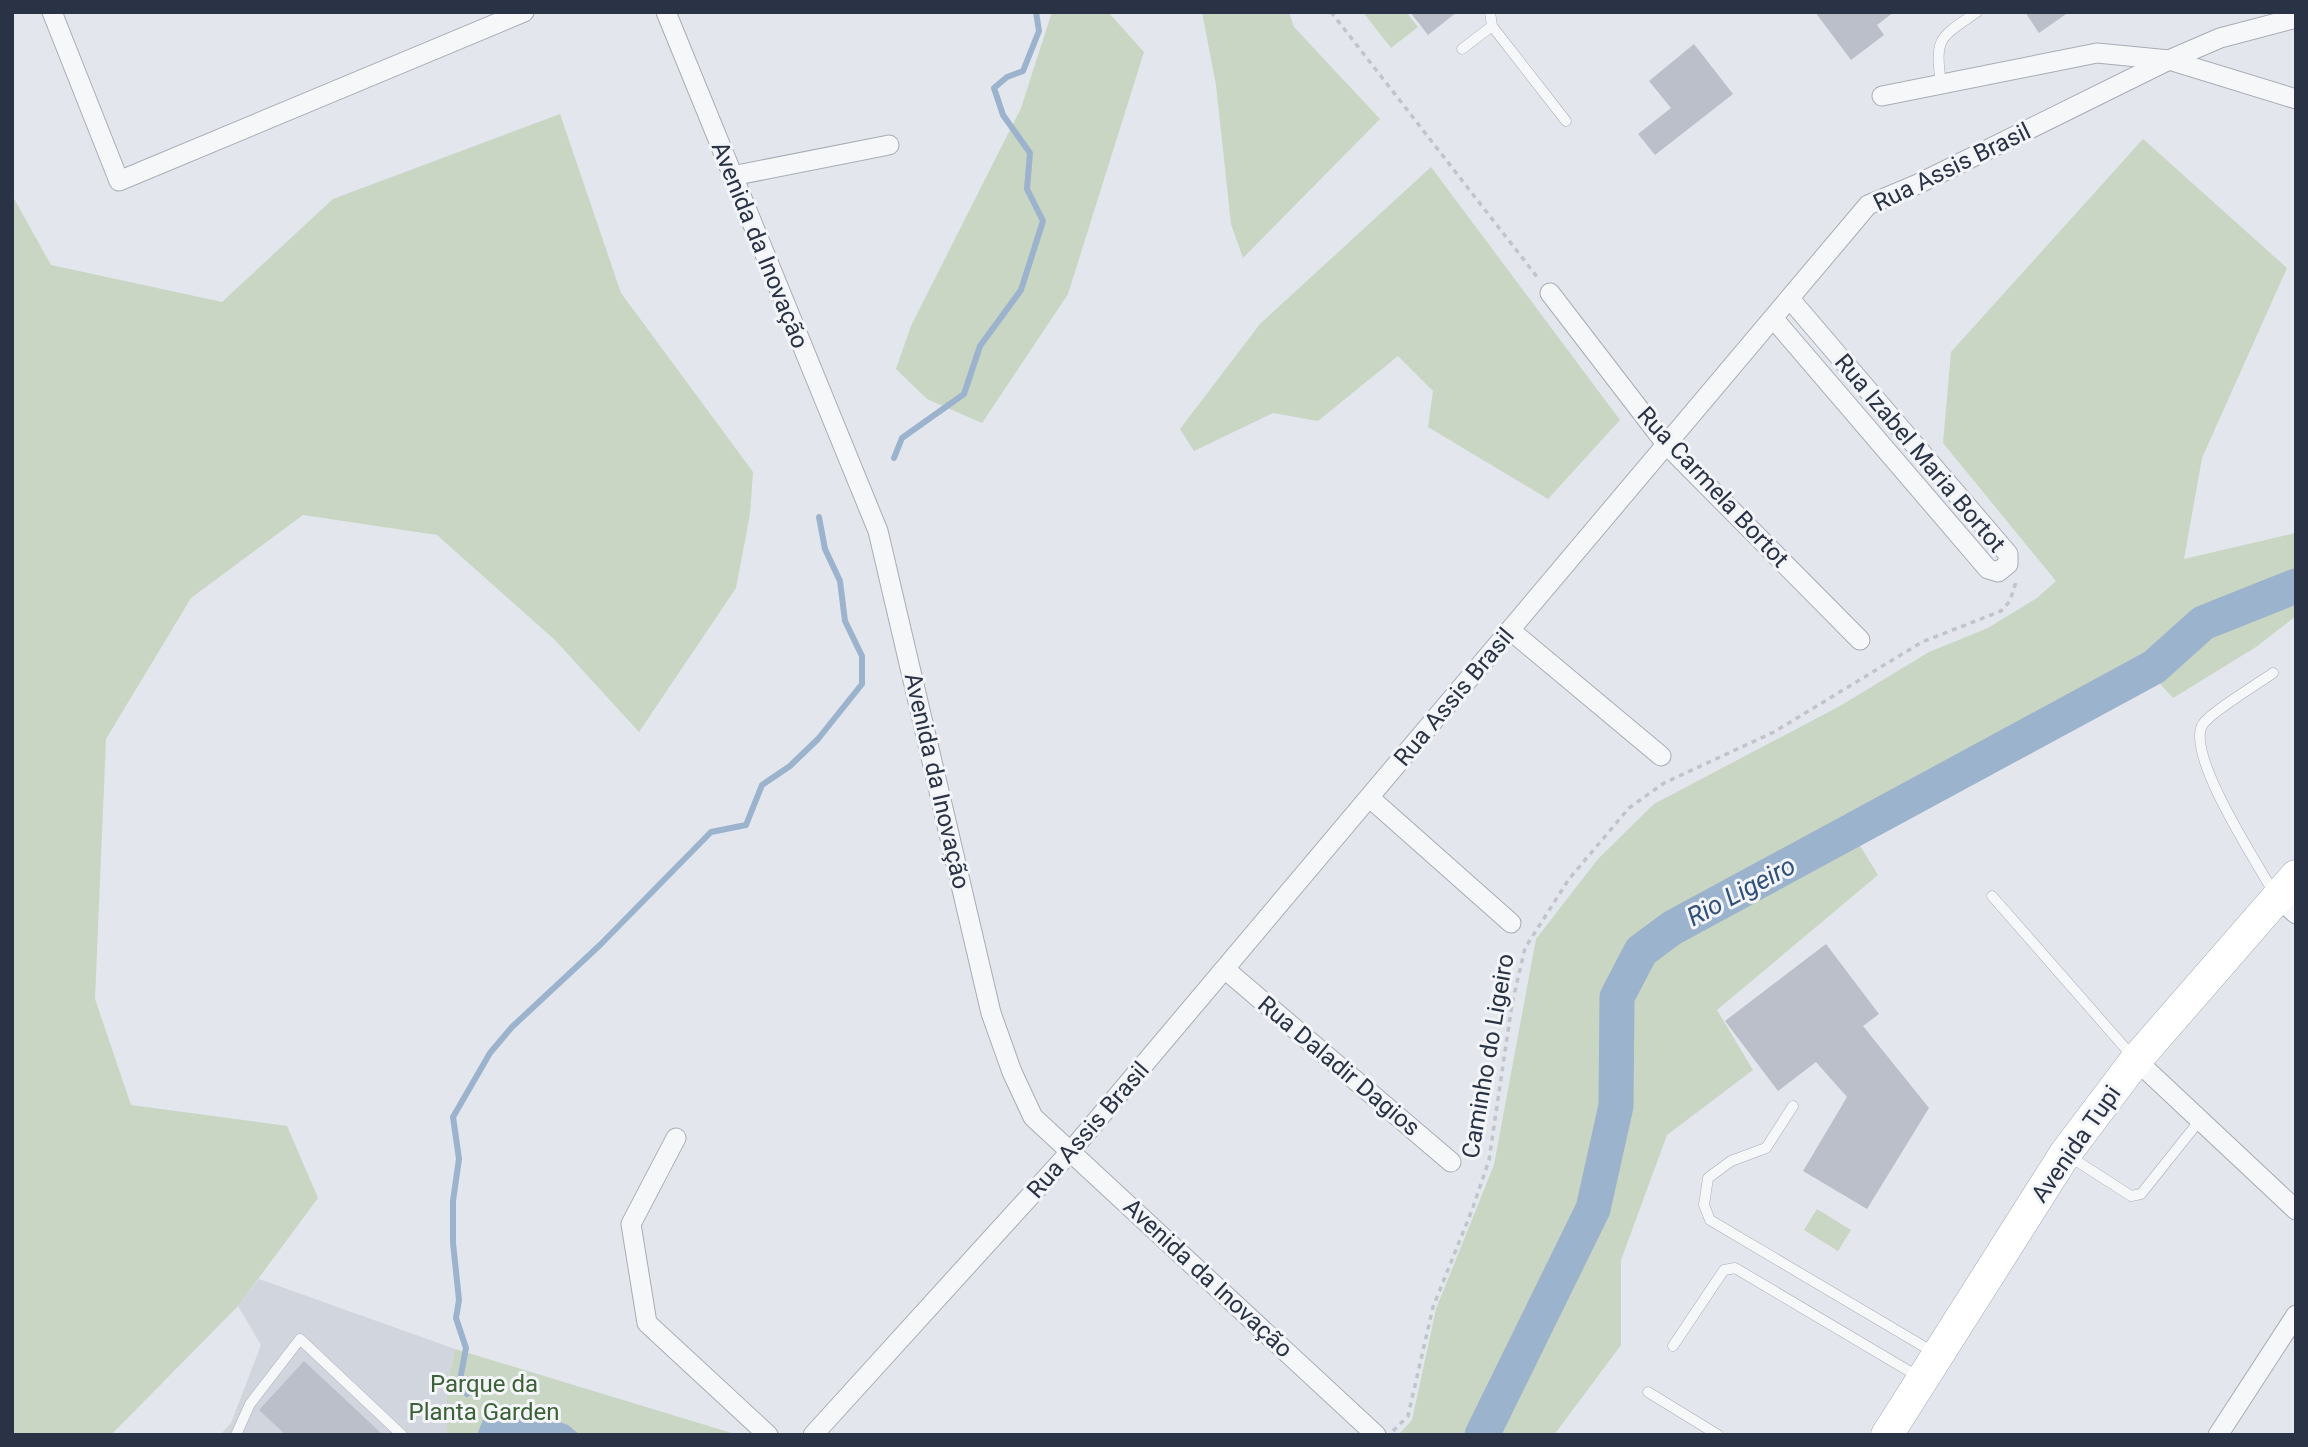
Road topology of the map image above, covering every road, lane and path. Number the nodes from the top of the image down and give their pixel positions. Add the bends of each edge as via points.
1 (52, 12) edge
2 (524, 12) edge
3 (666, 12) edge
4 (1331, 12) edge
5 (1490, 12) edge
6 (1977, 12) edge
7 (2296, 18) edge
8 (1492, 26) junction
9 (1462, 49) dead end
10 (2169, 60) junction
11 (1941, 85) junction
12 (1882, 96) dead end
13 (2296, 99) edge
14 (1566, 121) dead end
15 (889, 145) dead end
16 (732, 176) junction
17 (1550, 293) joint
18 (1790, 299) junction
19 (1773, 318) junction
20 (1666, 444) junction
21 (2008, 554) junction
22 (1510, 630) junction
23 (1860, 639) dead end
24 (2273, 673) dead end
25 (1661, 755) dead end
26 (1370, 798) junction
27 (2289, 895) edge
28 (1992, 896) dead end
29 (1511, 923) dead end
30 (1226, 970) junction
31 (2136, 1060) junction
32 (1793, 1106) dead end
33 (2200, 1120) junction
34 (676, 1138) dead end
35 (1071, 1151) junction
36 (2065, 1154) junction
37 (1451, 1161) dead end
38 (2296, 1210) edge
39 (2296, 1315) edge
40 (1673, 1346) dead end
41 (1930, 1366) junction
42 (1648, 1392) dead end
43 (236, 1435) edge
44 (402, 1435) edge
45 (768, 1435) edge
46 (813, 1435) edge
47 (1376, 1435) edge
48 (1388, 1435) edge
49 (1718, 1435) edge
50 (1887, 1435) edge
51 (2218, 1435) edge

1 - 2 street via 119,181
3 - 16 street, Avenida da Inovação
4 - 17 path
5 - 8 lane
6 - 11 lane via 1946,33 1937,49
7 - 10 street, Rua Assis Brasil via 2220,38
8 - 9 lane
8 - 14 lane
10 - 11 street, Rua Assis Brasil via 2097,53
10 - 13 street
10 - 18 street, Rua Assis Brasil via 1868,205
11 - 12 street, Rua Assis Brasil
15 - 16 street
16 - 35 street, Avenida da Inovação via 878,531 991,1013 1033,1117
17 - 20 street, Rua Carmela Bortot
18 - 19 street, Rua Assis Brasil
18 - 21 street, Rua Izabel Maria Bortot
19 - 20 street, Rua Assis Brasil
19 - 21 street, Rua Izabel Maria Bortot via 1988,569 1998,572 2008,564
20 - 22 street, Rua Assis Brasil
20 - 23 street, Rua Carmela Bortot
21 - 48 path, Caminho do Ligeiro via 2020,564 2010,601 2001,611 1922,642 1774,732 1664,783 1629,808 1569,879 1525,948 1489,1160 1433,1307 1408,1416
22 - 25 street
22 - 26 street, Rua Assis Brasil
24 - 27 lane via 2203,724 2198,743 2206,771
26 - 29 street
26 - 30 street, Rua Assis Brasil
27 - 31 main road, Avenida Tupi
28 - 31 lane
30 - 35 street, Rua Assis Brasil
30 - 37 street, Rua Daladir Dagios
31 - 33 street
31 - 36 main road, Avenida Tupi
32 - 41 lane via 1766,1147 1731,1161 1708,1178 1704,1205 1710,1220
33 - 36 lane via 2141,1194 2131,1196
33 - 38 street
34 - 45 street via 631,1224 647,1323
35 - 46 street, Rua Assis Brasil
35 - 47 street, Avenida da Inovação
36 - 41 main road, Avenida Tupi
39 - 51 street
40 - 41 lane via 1724,1270 1735,1268
41 - 50 main road, Avenida Tupi
42 - 49 lane
43 - 44 lane via 250,1404 300,1339

